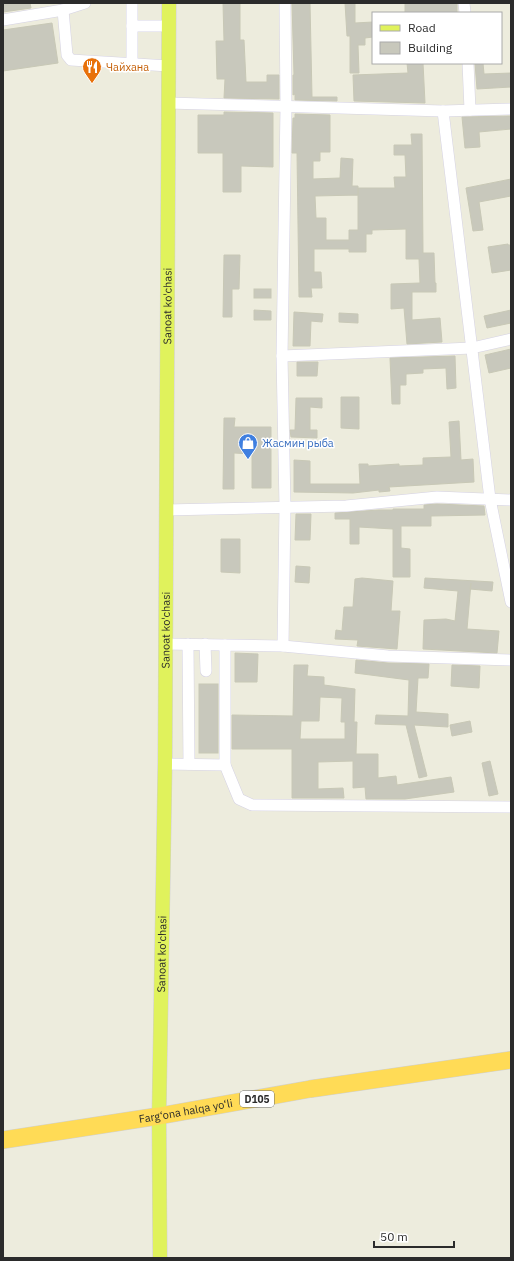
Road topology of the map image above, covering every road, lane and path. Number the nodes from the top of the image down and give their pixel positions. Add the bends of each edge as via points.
1 (85, 3) edge
2 (132, 3) edge
3 (169, 3) edge
4 (285, 3) edge
5 (63, 10) junction
6 (3, 20) edge
7 (132, 26) junction
8 (169, 26) junction
9 (132, 64) junction
10 (468, 64) edge
11 (169, 66) junction
12 (168, 103) junction
13 (286, 107) junction
14 (511, 108) edge
15 (470, 110) junction
16 (444, 111) junction
17 (511, 339) edge
18 (472, 348) junction
19 (282, 356) junction
20 (490, 499) junction
21 (511, 500) edge
22 (285, 507) junction
23 (166, 510) junction
24 (511, 602) edge
25 (165, 644) junction
26 (188, 644) junction
27 (205, 644) junction
28 (226, 645) junction
29 (283, 646) junction
30 (511, 660) edge
31 (206, 671) dead end
32 (165, 764) junction
33 (189, 764) junction
34 (225, 765) junction
35 (511, 807) edge
36 (511, 1060) edge
37 (159, 1116) junction
38 (3, 1140) edge
39 (160, 1258) edge

1 - 5 street
2 - 7 street
3 - 8 main road, Sanoat ko'chasi
4 - 13 street
5 - 6 street
5 - 9 street via 67,55 71,60
7 - 8 street
7 - 9 street
8 - 11 main road, Sanoat ko'chasi
9 - 11 street
10 - 15 street
11 - 12 main road, Sanoat ko'chasi
12 - 13 street
12 - 23 main road, Sanoat ko'chasi
13 - 16 street
13 - 19 street
14 - 15 street
15 - 16 street
16 - 18 street
17 - 18 street
18 - 19 street
18 - 20 street
19 - 22 street
20 - 21 street
20 - 22 street via 437,497 346,506
20 - 24 street
22 - 23 street
22 - 29 street
23 - 25 main road, Sanoat ko'chasi
25 - 26 street
25 - 32 main road, Sanoat ko'chasi
26 - 27 street
26 - 33 street
27 - 28 street
27 - 31 street
28 - 29 street
28 - 34 street via 229,736
29 - 30 street via 388,656
32 - 33 street
32 - 37 main road, Sanoat ko'chasi
33 - 34 street
34 - 35 street via 239,799 252,805
36 - 37 highway, Farg‘ona halqa yo‘li / D105 via 310,1089
37 - 38 highway, Farg‘ona halqa yo‘li / D105
37 - 39 main road, Sanoat ko'chasi

